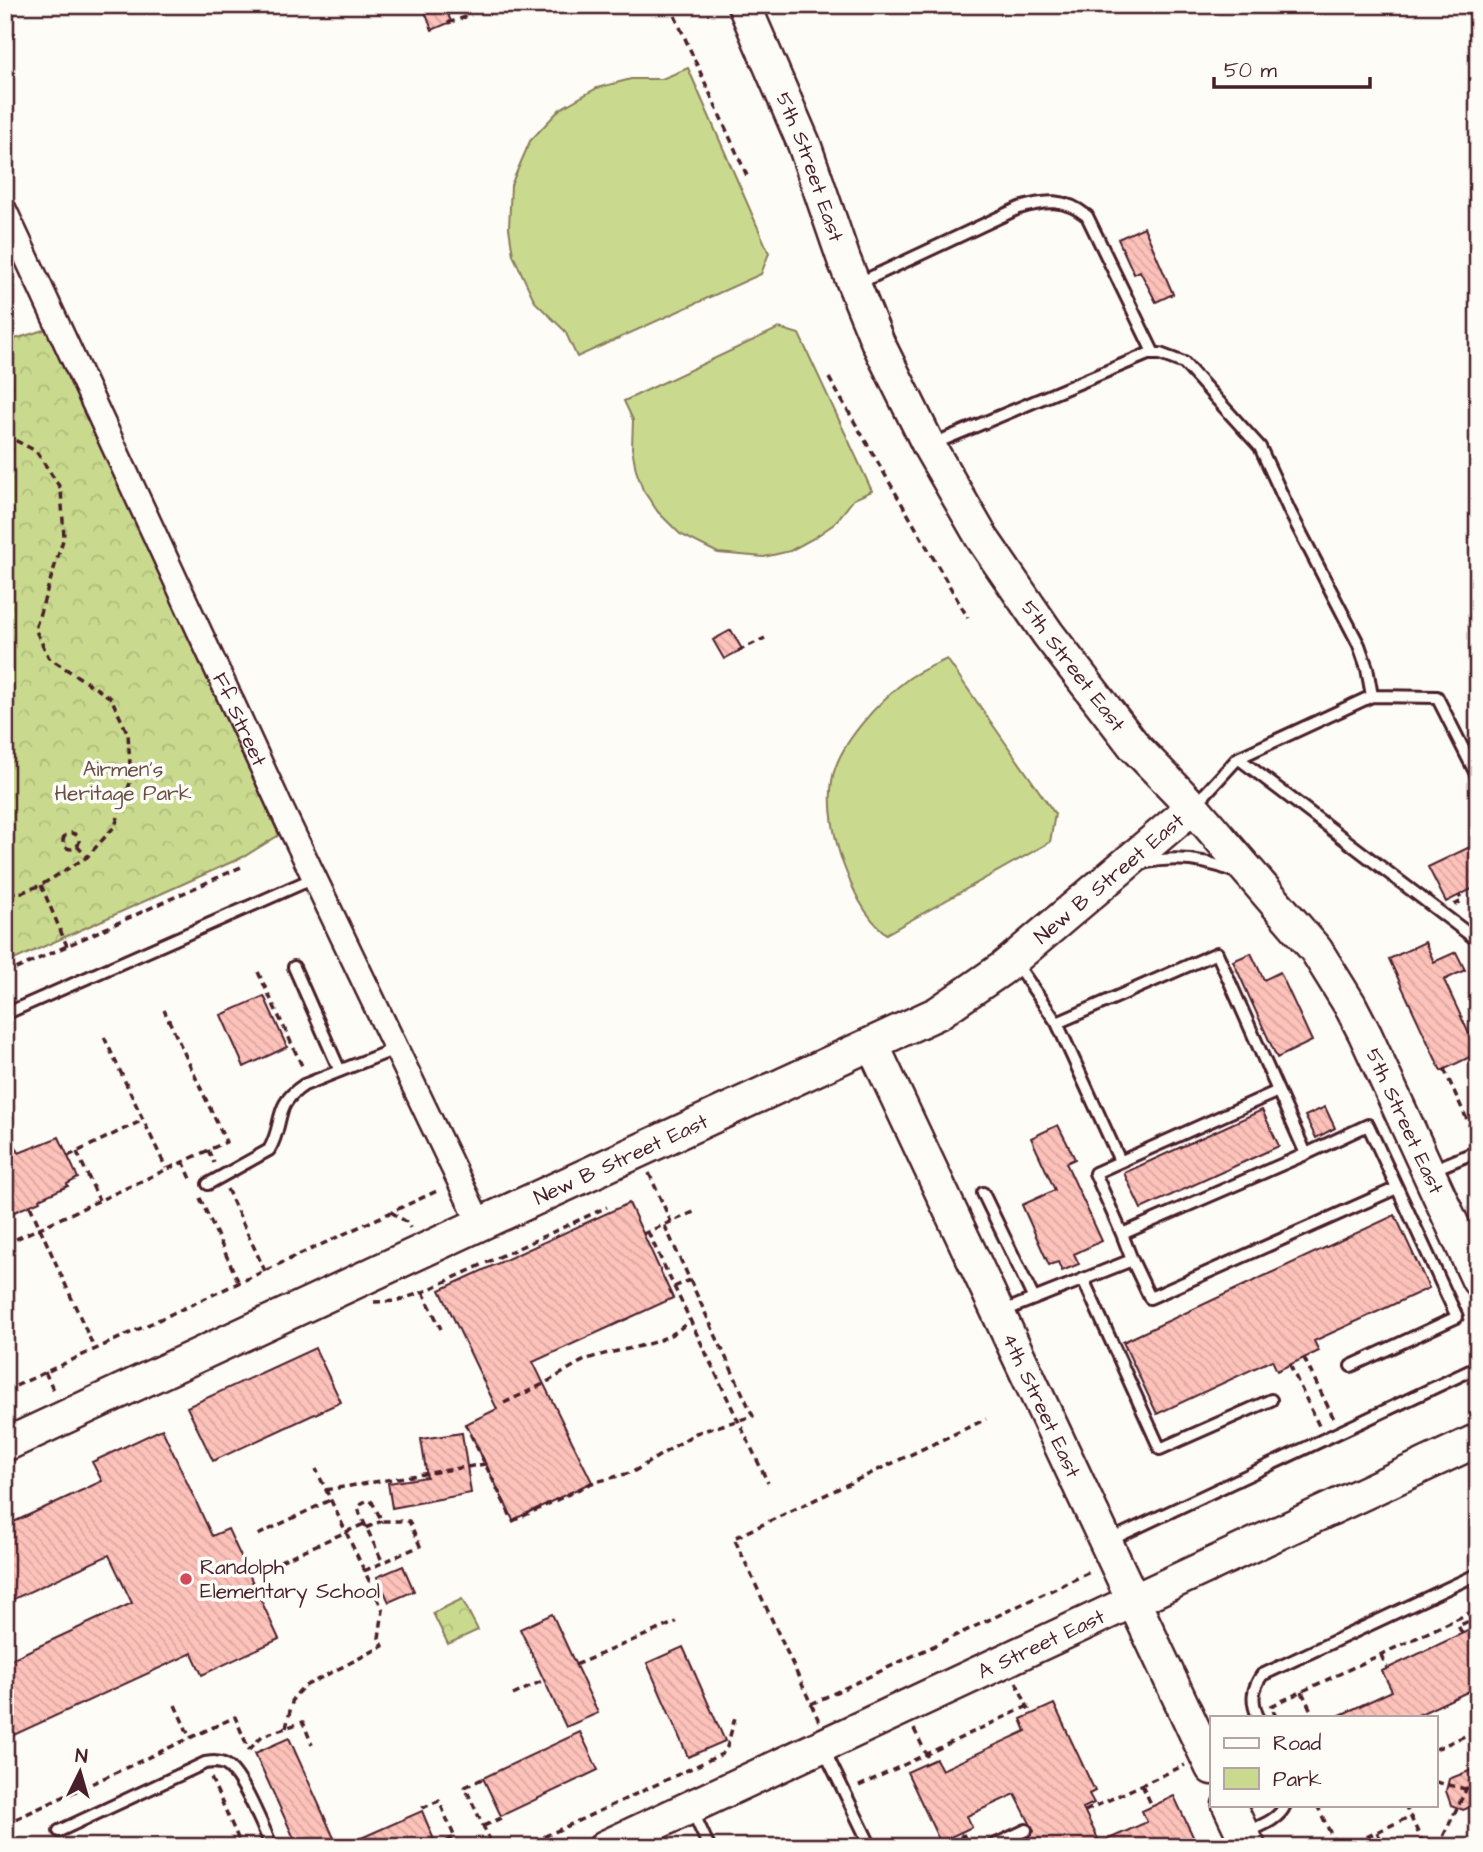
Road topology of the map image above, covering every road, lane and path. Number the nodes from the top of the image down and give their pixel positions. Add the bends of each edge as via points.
1 (670, 5) edge
2 (744, 5) edge
3 (471, 15) dead end
4 (448, 23) dead end
5 (748, 178) dead end
6 (5, 211) edge
7 (854, 286) junction
8 (1154, 354) junction
9 (829, 379) dead end
10 (5, 435) edge
11 (929, 446) junction
12 (968, 618) dead end
13 (765, 638) dead end
14 (738, 651) dead end
15 (1372, 696) junction
16 (1238, 758) junction
17 (1478, 778) edge
18 (1193, 807) junction
19 (77, 846) junction
20 (87, 857) junction
21 (241, 867) dead end
22 (1122, 867) junction
23 (314, 878) junction
24 (1255, 880) junction
25 (41, 885) junction
26 (5, 893) edge
27 (1478, 941) edge
28 (67, 946) junction
29 (1013, 960) junction
30 (294, 967) dead end
31 (258, 972) dead end
32 (5, 974) edge
33 (164, 1010) dead end
34 (5, 1014) edge
35 (1057, 1023) junction
36 (104, 1037) dead end
37 (872, 1044) junction
38 (395, 1049) junction
39 (1444, 1069) dead end
40 (340, 1071) junction
41 (310, 1083) junction
42 (1278, 1091) junction
43 (143, 1120) junction
44 (1478, 1143) edge
45 (208, 1150) junction
46 (639, 1151) junction
47 (1478, 1151) edge
48 (77, 1152) junction
49 (1306, 1154) junction
50 (68, 1156) dead end
51 (183, 1161) junction
52 (1120, 1161) junction
53 (166, 1169) junction
54 (1428, 1172) junction
55 (221, 1177) junction
56 (208, 1184) dead end
57 (194, 1185) dead end
58 (1397, 1188) junction
59 (439, 1190) dead end
60 (983, 1192) dead end
61 (200, 1198) dead end
62 (99, 1200) junction
63 (30, 1206) dead end
64 (607, 1207) dead end
65 (696, 1211) dead end
66 (671, 1222) junction
67 (480, 1224) junction
68 (664, 1224) junction
69 (40, 1228) junction
70 (1122, 1234) junction
71 (5, 1244) edge
72 (1132, 1259) junction
73 (265, 1271) junction
74 (1083, 1279) junction
75 (690, 1280) junction
76 (1478, 1280) edge
77 (239, 1283) junction
78 (674, 1287) junction
79 (423, 1292) junction
80 (1034, 1299) junction
81 (372, 1302) dead end
82 (999, 1313) junction
83 (690, 1320) junction
84 (441, 1329) dead end
85 (95, 1350) junction
86 (1304, 1358) dead end
87 (1290, 1365) dead end
88 (1351, 1366) dead end
89 (1478, 1367) edge
90 (5, 1391) edge
91 (1271, 1400) dead end
92 (504, 1403) dead end
93 (986, 1419) dead end
94 (739, 1422) junction
95 (465, 1423) dead end
96 (1340, 1432) junction
97 (1325, 1439) junction
98 (1478, 1440) edge
99 (5, 1445) edge
100 (485, 1464) junction
101 (316, 1469) dead end
102 (768, 1483) dead end
103 (325, 1490) junction
104 (330, 1500) junction
105 (382, 1521) junction
106 (365, 1526) junction
107 (346, 1532) junction
108 (258, 1535) dead end
109 (1110, 1551) junction
110 (383, 1563) junction
111 (269, 1566) dead end
112 (364, 1571) junction
113 (1478, 1574) edge
114 (1134, 1601) junction
115 (1477, 1612) edge
116 (676, 1622) dead end
117 (1462, 1633) dead end
118 (1381, 1655) junction
119 (1006, 1661) junction
120 (576, 1665) dead end
121 (1387, 1668) dead end
122 (544, 1680) dead end
123 (1302, 1692) junction
124 (513, 1695) dead end
125 (811, 1704) junction
126 (176, 1705) dead end
127 (1028, 1706) junction
128 (904, 1708) junction
129 (736, 1714) dead end
130 (1031, 1714) dead end
131 (1258, 1716) edge
132 (1276, 1716) edge
133 (1314, 1716) edge
134 (286, 1728) junction
135 (1478, 1730) edge
136 (190, 1738) junction
137 (312, 1745) dead end
138 (826, 1745) junction
139 (1438, 1748) edge
140 (926, 1754) junction
141 (1209, 1761) edge
142 (930, 1762) dead end
143 (1478, 1765) edge
144 (211, 1778) dead end
145 (482, 1779) dead end
146 (1438, 1783) edge
147 (1142, 1785) junction
148 (1466, 1790) junction
149 (845, 1793) junction
150 (1478, 1793) edge
151 (1152, 1806) dead end
152 (1229, 1806) edge
153 (1285, 1806) edge
154 (1317, 1806) edge
155 (1405, 1806) edge
156 (690, 1807) junction
157 (422, 1808) dead end
158 (1085, 1811) dead end
159 (1410, 1816) junction
160 (501, 1818) dead end
161 (5, 1824) edge
162 (483, 1826) junction
163 (1027, 1830) dead end
164 (59, 1831) dead end
165 (1377, 1832) junction
166 (455, 1838) junction
167 (1478, 1839) edge
168 (1245, 1840) edge
169 (1379, 1843) dead end
170 (242, 1847) edge
171 (272, 1847) edge
172 (436, 1847) edge
173 (459, 1847) edge
174 (493, 1847) edge
175 (523, 1847) edge
176 (605, 1847) edge
177 (709, 1847) edge
178 (871, 1847) edge
179 (953, 1847) edge
180 (969, 1847) edge
181 (990, 1847) edge
182 (1337, 1847) edge
183 (1345, 1847) edge
184 (1425, 1847) edge
185 (1438, 1847) edge
186 (1462, 1847) edge

1 - 5 path
2 - 7 street, 5th Street East via 804,144
3 - 4 path
6 - 23 street, Ff Street
7 - 8 lane via 1019,208 1057,201 1075,206 1087,216
7 - 11 street, 5th Street East
8 - 11 lane
8 - 15 lane via 1184,363 1260,447 1359,645
9 - 12 path
10 - 20 path via 36,451 61,489 64,537 34,629 49,658 111,698 128,734 131,780 115,826
11 - 18 street, 5th Street East via 982,538 1048,634 1135,747
13 - 14 path
15 - 16 lane
15 - 17 lane via 1437,697
16 - 18 lane
16 - 27 lane
18 - 22 street, New B Street East
18 - 24 street, 5th Street East
19 - 19 path via 78,837 66,836 66,847
19 - 20 path
20 - 25 path
21 - 28 path
22 - 24 lane via 1164,858 1190,859
22 - 29 street, New B Street East
23 - 34 lane
23 - 38 street, Ff Street
24 - 54 street, 5th Street East via 1316,950 1350,1005
25 - 26 path
25 - 28 path
28 - 32 path
29 - 35 lane
29 - 37 street, New B Street East via 938,1013
30 - 40 lane
31 - 41 path
33 - 45 path via 226,1142
35 - 42 lane via 1217,953
35 - 52 lane
36 - 43 path
37 - 46 street, New B Street East
37 - 82 street, 4th Street East
38 - 40 lane
38 - 67 street, Ff Street
39 - 44 path
40 - 41 lane
41 - 55 lane via 287,1099 269,1150
42 - 49 lane
42 - 52 lane
43 - 48 path
43 - 53 path
45 - 51 path
45 - 55 path
46 - 66 path
46 - 67 street, New B Street East
47 - 54 lane
48 - 50 path
48 - 62 path
49 - 58 lane via 1368,1125
49 - 70 lane
51 - 53 path
51 - 57 path
52 - 70 lane via 1095,1172
53 - 62 path
54 - 76 street, 5th Street East
55 - 56 lane
55 - 73 path
58 - 72 lane via 1150,1298
58 - 88 lane via 1457,1317
59 - 73 path
60 - 80 lane
61 - 77 path
62 - 69 path
63 - 69 path
64 - 79 path
65 - 66 path
66 - 68 path
67 - 99 street, New B Street East
68 - 75 path
68 - 78 path via 645,1233
69 - 71 path
69 - 85 path
70 - 72 lane
72 - 74 lane
73 - 77 path
74 - 80 lane
74 - 91 lane via 1160,1450
75 - 78 path
75 - 94 path via 753,1416
77 - 85 path
78 - 83 path
79 - 81 path via 396,1301
79 - 84 path
80 - 82 lane
82 - 109 street, 4th Street East
83 - 92 path via 660,1340 582,1361
83 - 94 path
85 - 90 path
86 - 96 path
87 - 97 path
89 - 96 lane
93 - 125 path via 734,1538
94 - 100 path via 696,1433 633,1472 592,1483 513,1521
94 - 102 path
95 - 100 path
96 - 97 lane
97 - 109 lane
98 - 114 street, A Street East
100 - 103 path
101 - 103 path
103 - 104 path
104 - 107 path
104 - 108 path
105 - 106 path
105 - 106 path via 368,1500 358,1507
105 - 110 path via 409,1521 420,1546
106 - 107 path
106 - 110 path
107 - 111 path
107 - 112 path
109 - 114 street, 4th Street East
109 - 125 path
110 - 112 path
112 - 134 path via 383,1610 379,1638 383,1646 303,1688 293,1698
113 - 131 lane via 1262,1675 1253,1696
114 - 119 street, A Street East
114 - 141 street, 4th Street East
115 - 117 path via 1458,1626
115 - 118 path
116 - 120 path
118 - 121 path
118 - 123 path
119 - 127 path
119 - 128 street, A Street East
122 - 124 path
123 - 132 path via 1271,1706
123 - 133 path
125 - 138 path
126 - 136 path
127 - 130 path
127 - 140 path
128 - 138 street, A Street East
128 - 140 path
129 - 175 path via 722,1754
134 - 136 path via 262,1736 249,1750 235,1717
134 - 137 path via 303,1722
135 - 139 path
136 - 161 path
138 - 149 lane
138 - 156 street, A Street East
140 - 142 path
140 - 149 path
141 - 147 path
143 - 148 path
144 - 170 path
145 - 162 path via 465,1787
146 - 148 path
147 - 151 path
147 - 158 path
148 - 150 path
148 - 185 path
149 - 178 lane
152 - 168 street
153 - 168 lane
154 - 182 path
155 - 159 path
156 - 176 street, A Street East
156 - 177 lane
157 - 166 path via 439,1801
159 - 165 path
159 - 184 path
160 - 162 path
162 - 174 path
163 - 181 lane
164 - 171 lane via 215,1761 238,1776
165 - 169 path
165 - 183 path
166 - 172 path
166 - 173 path
167 - 186 path
179 - 180 path via 962,1833

